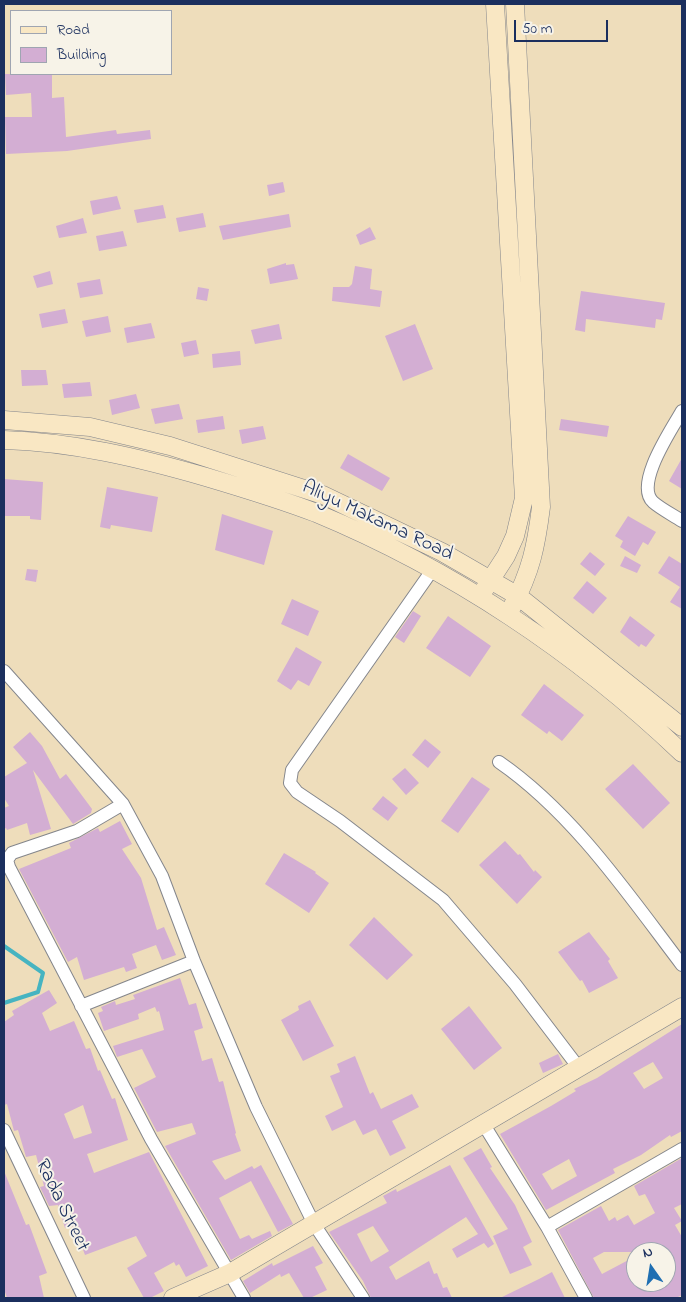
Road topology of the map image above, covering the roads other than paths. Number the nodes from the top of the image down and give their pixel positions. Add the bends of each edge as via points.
1 (495, 4) edge
2 (515, 4) edge
3 (682, 411) edge
4 (4, 420) edge
5 (4, 440) edge
6 (682, 521) edge
7 (433, 569) junction
8 (491, 580) junction
9 (518, 596) junction
10 (480, 597) junction
11 (508, 614) junction
12 (4, 671) edge
13 (682, 727) edge
14 (682, 753) edge
15 (499, 762) dead end
16 (122, 804) junction
17 (194, 960) junction
18 (682, 965) edge
19 (81, 1006) junction
20 (682, 1006) edge
21 (579, 1068) junction
22 (484, 1125) junction
23 (4, 1130) edge
24 (682, 1148) edge
25 (314, 1224) junction
26 (547, 1227) junction
27 (230, 1273) junction
28 (84, 1298) edge
29 (173, 1298) edge
30 (244, 1298) edge
31 (363, 1298) edge
32 (586, 1298) edge

1 - 8 street via 524,498 515,536
2 - 9 street via 541,507 536,548 526,582
3 - 6 street via 652,468 648,494 652,501
4 - 8 street, Aliyu Makama Road via 90,428 170,446 253,471 323,495 442,552
5 - 7 street, Aliyu Makama Road via 86,447 165,465 247,489 315,513
7 - 10 street, Aliyu Makama Road
7 - 21 street via 292,770 290,783 297,792 443,900 515,984
8 - 9 street, Aliyu Makama Road
8 - 10 street
9 - 11 street
9 - 13 street, Aliyu Makama Road
10 - 11 street, Aliyu Makama Road
11 - 14 street, Aliyu Makama Road via 636,709
12 - 16 street
15 - 18 street via 526,781 604,863
16 - 17 street via 162,876
16 - 19 street via 77,831 12,853 7,860
17 - 19 street
17 - 25 street via 256,1107
19 - 27 street via 151,1139
20 - 21 street
21 - 22 street
22 - 25 street
22 - 26 street
23 - 28 street, Rada Street
24 - 26 street
25 - 27 street
25 - 31 street
26 - 32 street
27 - 29 street
27 - 30 street

